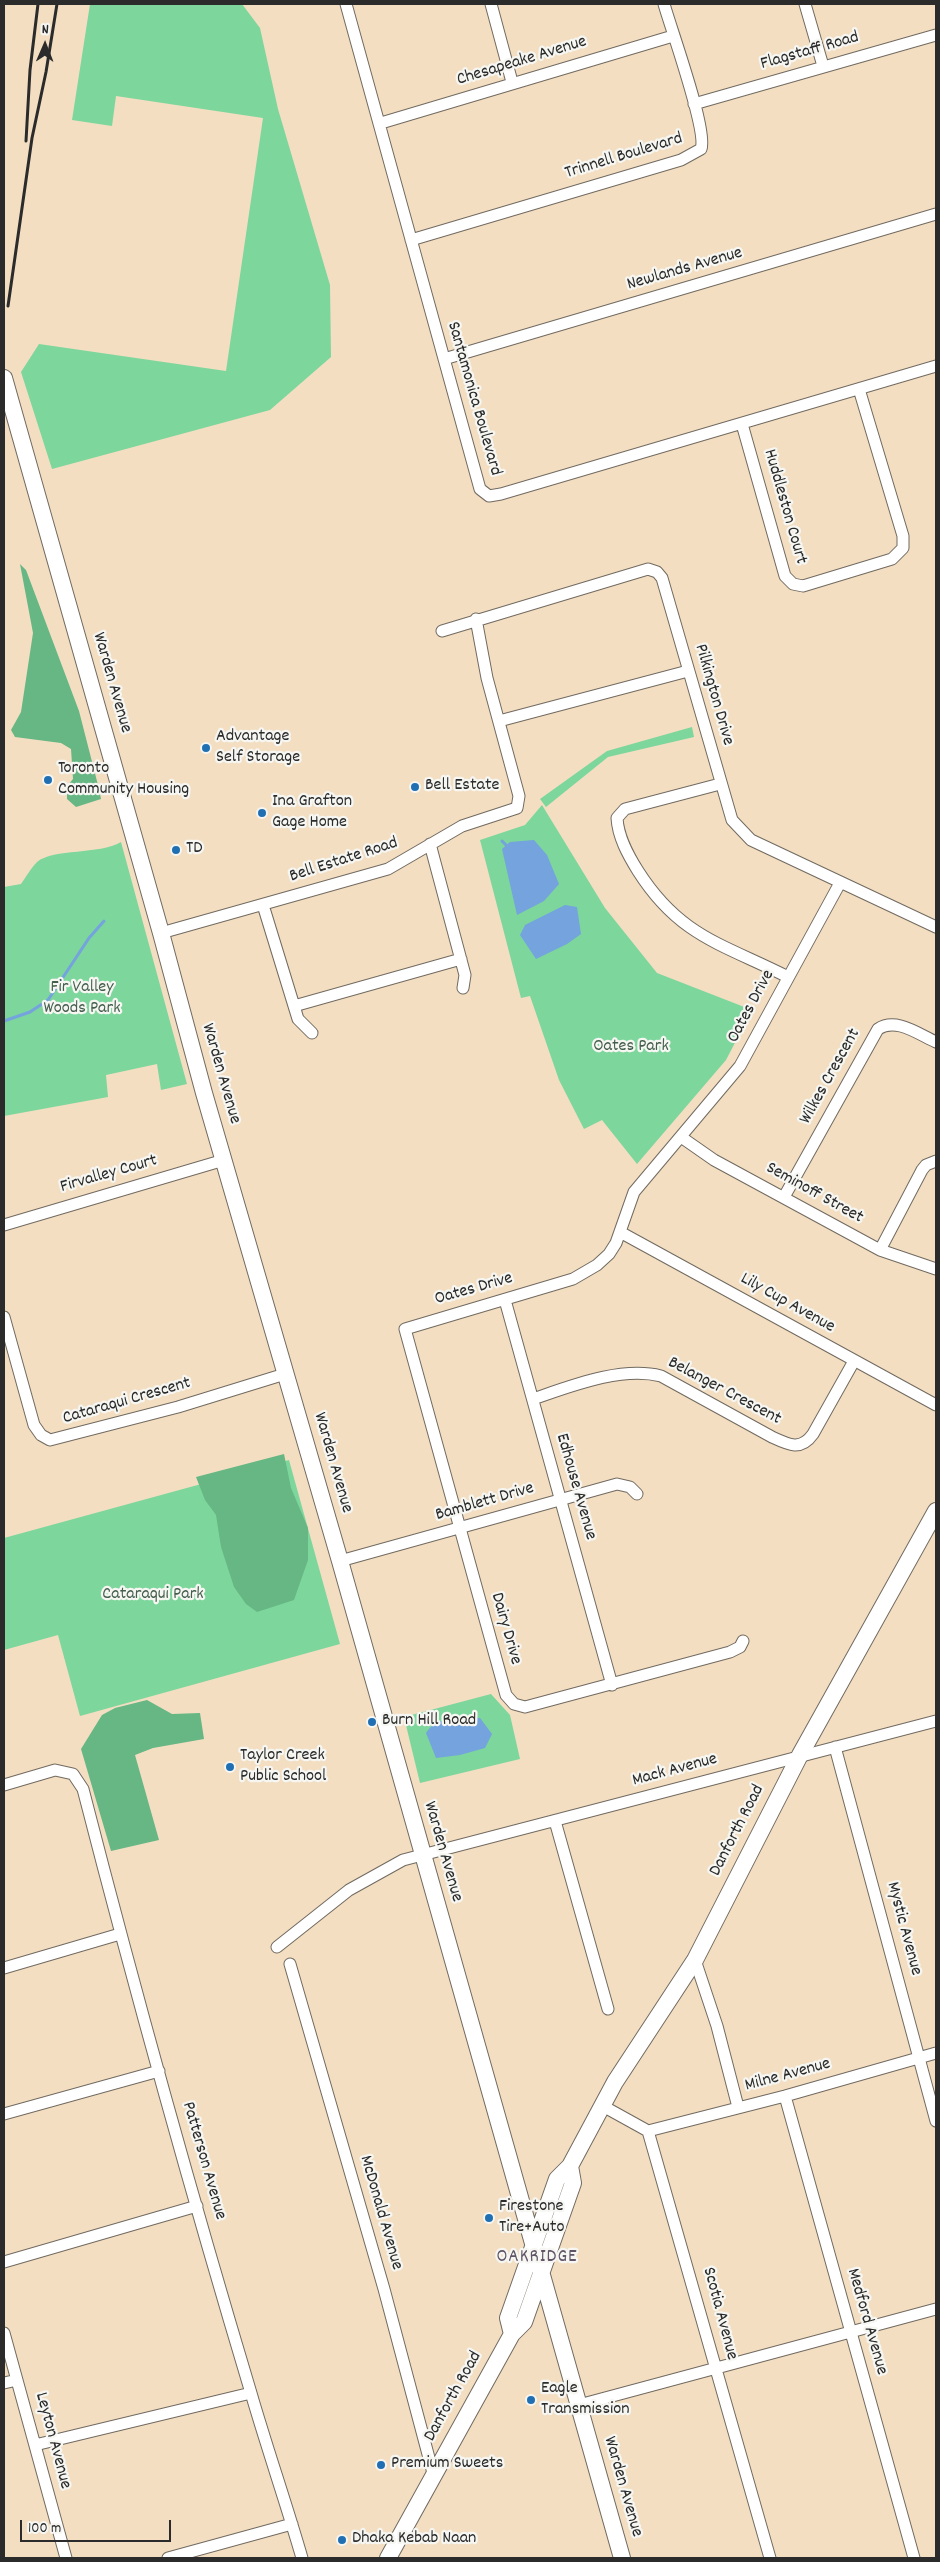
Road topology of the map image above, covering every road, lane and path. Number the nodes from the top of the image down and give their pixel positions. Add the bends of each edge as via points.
1 (346, 4) edge
2 (490, 4) edge
3 (664, 4) edge
4 (805, 4) edge
5 (936, 34) edge
6 (673, 36) junction
7 (823, 66) junction
8 (512, 82) junction
9 (694, 104) junction
10 (380, 123) junction
11 (936, 214) edge
12 (411, 240) junction
13 (444, 359) junction
14 (936, 366) edge
15 (4, 378) edge
16 (859, 389) junction
17 (742, 424) junction
18 (476, 619) junction
19 (442, 631) dead end
20 (688, 671) junction
21 (499, 721) junction
22 (720, 784) junction
23 (430, 844) junction
24 (840, 883) junction
25 (264, 905) junction
26 (936, 927) edge
27 (161, 934) junction
28 (461, 959) junction
29 (788, 977) junction
30 (463, 988) dead end
31 (294, 1006) junction
32 (312, 1033) dead end
33 (936, 1042) edge
34 (681, 1138) junction
35 (224, 1160) junction
36 (936, 1161) edge
37 (784, 1198) junction
38 (4, 1225) edge
39 (620, 1232) junction
40 (880, 1250) junction
41 (936, 1269) edge
42 (505, 1300) junction
43 (4, 1317) edge
44 (405, 1329) joint
45 (854, 1361) junction
46 (285, 1374) junction
47 (532, 1399) junction
48 (936, 1405) edge
49 (638, 1494) dead end
50 (561, 1499) junction
51 (936, 1511) edge
52 (459, 1530) junction
53 (340, 1561) junction
54 (743, 1641) dead end
55 (612, 1685) junction
56 (936, 1721) edge
57 (835, 1747) junction
58 (800, 1755) junction
59 (4, 1785) edge
60 (555, 1821) junction
61 (422, 1856) junction
62 (120, 1934) junction
63 (276, 1947) dead end
64 (695, 1960) junction
65 (290, 1964) dead end
66 (4, 1968) edge
67 (608, 2009) dead end
68 (936, 2053) edge
69 (919, 2058) junction
70 (159, 2071) junction
71 (785, 2096) junction
72 (601, 2105) junction
73 (738, 2107) junction
74 (4, 2114) edge
75 (936, 2121) edge
76 (648, 2131) junction
77 (570, 2166) junction
78 (197, 2206) junction
79 (533, 2244) junction
80 (4, 2262) edge
81 (541, 2272) junction
82 (936, 2308) edge
83 (849, 2332) junction
84 (4, 2333) edge
85 (512, 2334) junction
86 (715, 2369) junction
87 (17, 2380) junction
88 (4, 2383) edge
89 (251, 2393) junction
90 (579, 2406) junction
91 (35, 2446) junction
92 (433, 2473) junction
93 (292, 2524) junction
94 (66, 2558) edge
95 (168, 2558) edge
96 (302, 2558) edge
97 (388, 2558) edge
98 (622, 2558) edge
99 (770, 2558) edge
100 (914, 2558) edge

1 - 10 street, Santamonica Boulevard
2 - 8 street
3 - 6 street, Trinnell Boulevard
4 - 7 street
5 - 7 street, Flagstaff Road
6 - 8 street, Chesapeake Avenue
6 - 9 street, Trinnell Boulevard
7 - 9 street, Flagstaff Road
8 - 10 street, Chesapeake Avenue
9 - 12 street, Trinnell Boulevard via 703,145 695,155
10 - 12 street, Santamonica Boulevard
11 - 13 street, Newlands Avenue
12 - 13 street, Santamonica Boulevard
13 - 17 street, Santamonica Boulevard via 480,489 489,496
14 - 16 street, Santamonica Boulevard
15 - 27 main road, Warden Avenue
16 - 17 street, Santamonica Boulevard
16 - 17 street, Huddleston Court via 903,536 903,548 892,559 803,586 793,584 785,576
18 - 19 street, Pilkington Drive
18 - 20 street, Pilkington Drive via 648,569 662,578
18 - 21 street, Bell Estate Road
20 - 21 street
20 - 22 street, Pilkington Drive
21 - 23 street, Bell Estate Road via 520,796 517,808 462,826
22 - 24 street, Pilkington Drive via 732,820 751,840
22 - 29 street via 625,809 617,818 618,830 654,896 676,918 701,936
23 - 25 street, Bell Estate Road via 388,869
23 - 28 street
24 - 26 street, Pilkington Drive
24 - 29 street, Oates Drive
25 - 27 street, Bell Estate Road
25 - 31 street
27 - 35 main road, Warden Avenue
28 - 30 street via 465,975
28 - 31 street
29 - 34 street, Oates Drive via 740,1066
31 - 32 street via 298,1019
33 - 37 street, Wilkes Crescent via 896,1023 886,1023 878,1029
34 - 37 street, Seminoff Street
34 - 39 street, Oates Drive via 634,1192
35 - 38 street, Firvalley Court
35 - 46 main road, Warden Avenue
36 - 40 street via 922,1170
37 - 40 street, Seminoff Street
39 - 42 street, Oates Drive via 609,1254 598,1266 573,1279
39 - 45 street, Lily Cup Avenue
40 - 41 street, Seminoff Street
42 - 44 street, Oates Drive
42 - 47 street, Edhouse Avenue
43 - 46 street, Cataraqui Crescent via 34,1426 50,1440 178,1407
44 - 52 street, Dairy Drive
45 - 47 street, Belanger Crescent via 813,1434 807,1443 799,1447 772,1437 661,1376 644,1372 627,1372
45 - 48 street, Lily Cup Avenue
46 - 53 main road, Warden Avenue
47 - 50 street, Edhouse Avenue
49 - 50 street, Bamblett Drive via 630,1487 617,1484
50 - 52 street, Bamblett Drive
50 - 55 street, Edhouse Avenue
51 - 58 main road, Danforth Road
52 - 53 street, Bamblett Drive
52 - 55 street, Dairy Drive via 506,1695 514,1704 525,1706
53 - 61 main road, Warden Avenue
54 - 55 street, Dairy Drive via 740,1647 730,1652
56 - 57 street, Mack Avenue
57 - 58 street, Mack Avenue
57 - 69 street, Mystic Avenue
58 - 60 street, Mack Avenue
58 - 64 main road, Danforth Road
59 - 62 street, Patterson Avenue via 55,1770 73,1774 83,1788
60 - 61 street, Mack Avenue
60 - 67 street
61 - 63 street via 403,1860 349,1890
61 - 79 main road, Warden Avenue
62 - 66 street
62 - 70 street, Patterson Avenue
64 - 72 main road, Danforth Road
64 - 73 street via 717,2026
65 - 92 street, McDonald Avenue
68 - 69 street, Milne Avenue
69 - 71 street, Milne Avenue
69 - 75 street, Mystic Avenue
70 - 74 street
70 - 78 street, Patterson Avenue
71 - 73 street, Milne Avenue
71 - 83 street, Medford Avenue
72 - 76 street
72 - 77 main road, Danforth Road
73 - 76 street, Milne Avenue
76 - 86 street, Scotia Avenue
77 - 79 main road, Danforth Road via 557,2179
77 - 81 main road, Danforth Road via 573,2183
78 - 80 street
78 - 89 street, Patterson Avenue
79 - 81 main road, Warden Avenue
79 - 85 main road, Danforth Road via 508,2318
81 - 85 main road, Danforth Road via 524,2322
81 - 90 main road, Warden Avenue
82 - 83 street
83 - 86 street
83 - 100 street, Medford Avenue
84 - 87 street, Leyton Avenue
85 - 92 main road, Danforth Road
86 - 90 street
86 - 99 street, Scotia Avenue
87 - 88 street
87 - 91 street, Leyton Avenue
89 - 91 street
89 - 93 street, Patterson Avenue
90 - 98 main road, Warden Avenue
91 - 94 street, Leyton Avenue
92 - 97 main road, Danforth Road
93 - 95 street
93 - 96 street, Patterson Avenue

